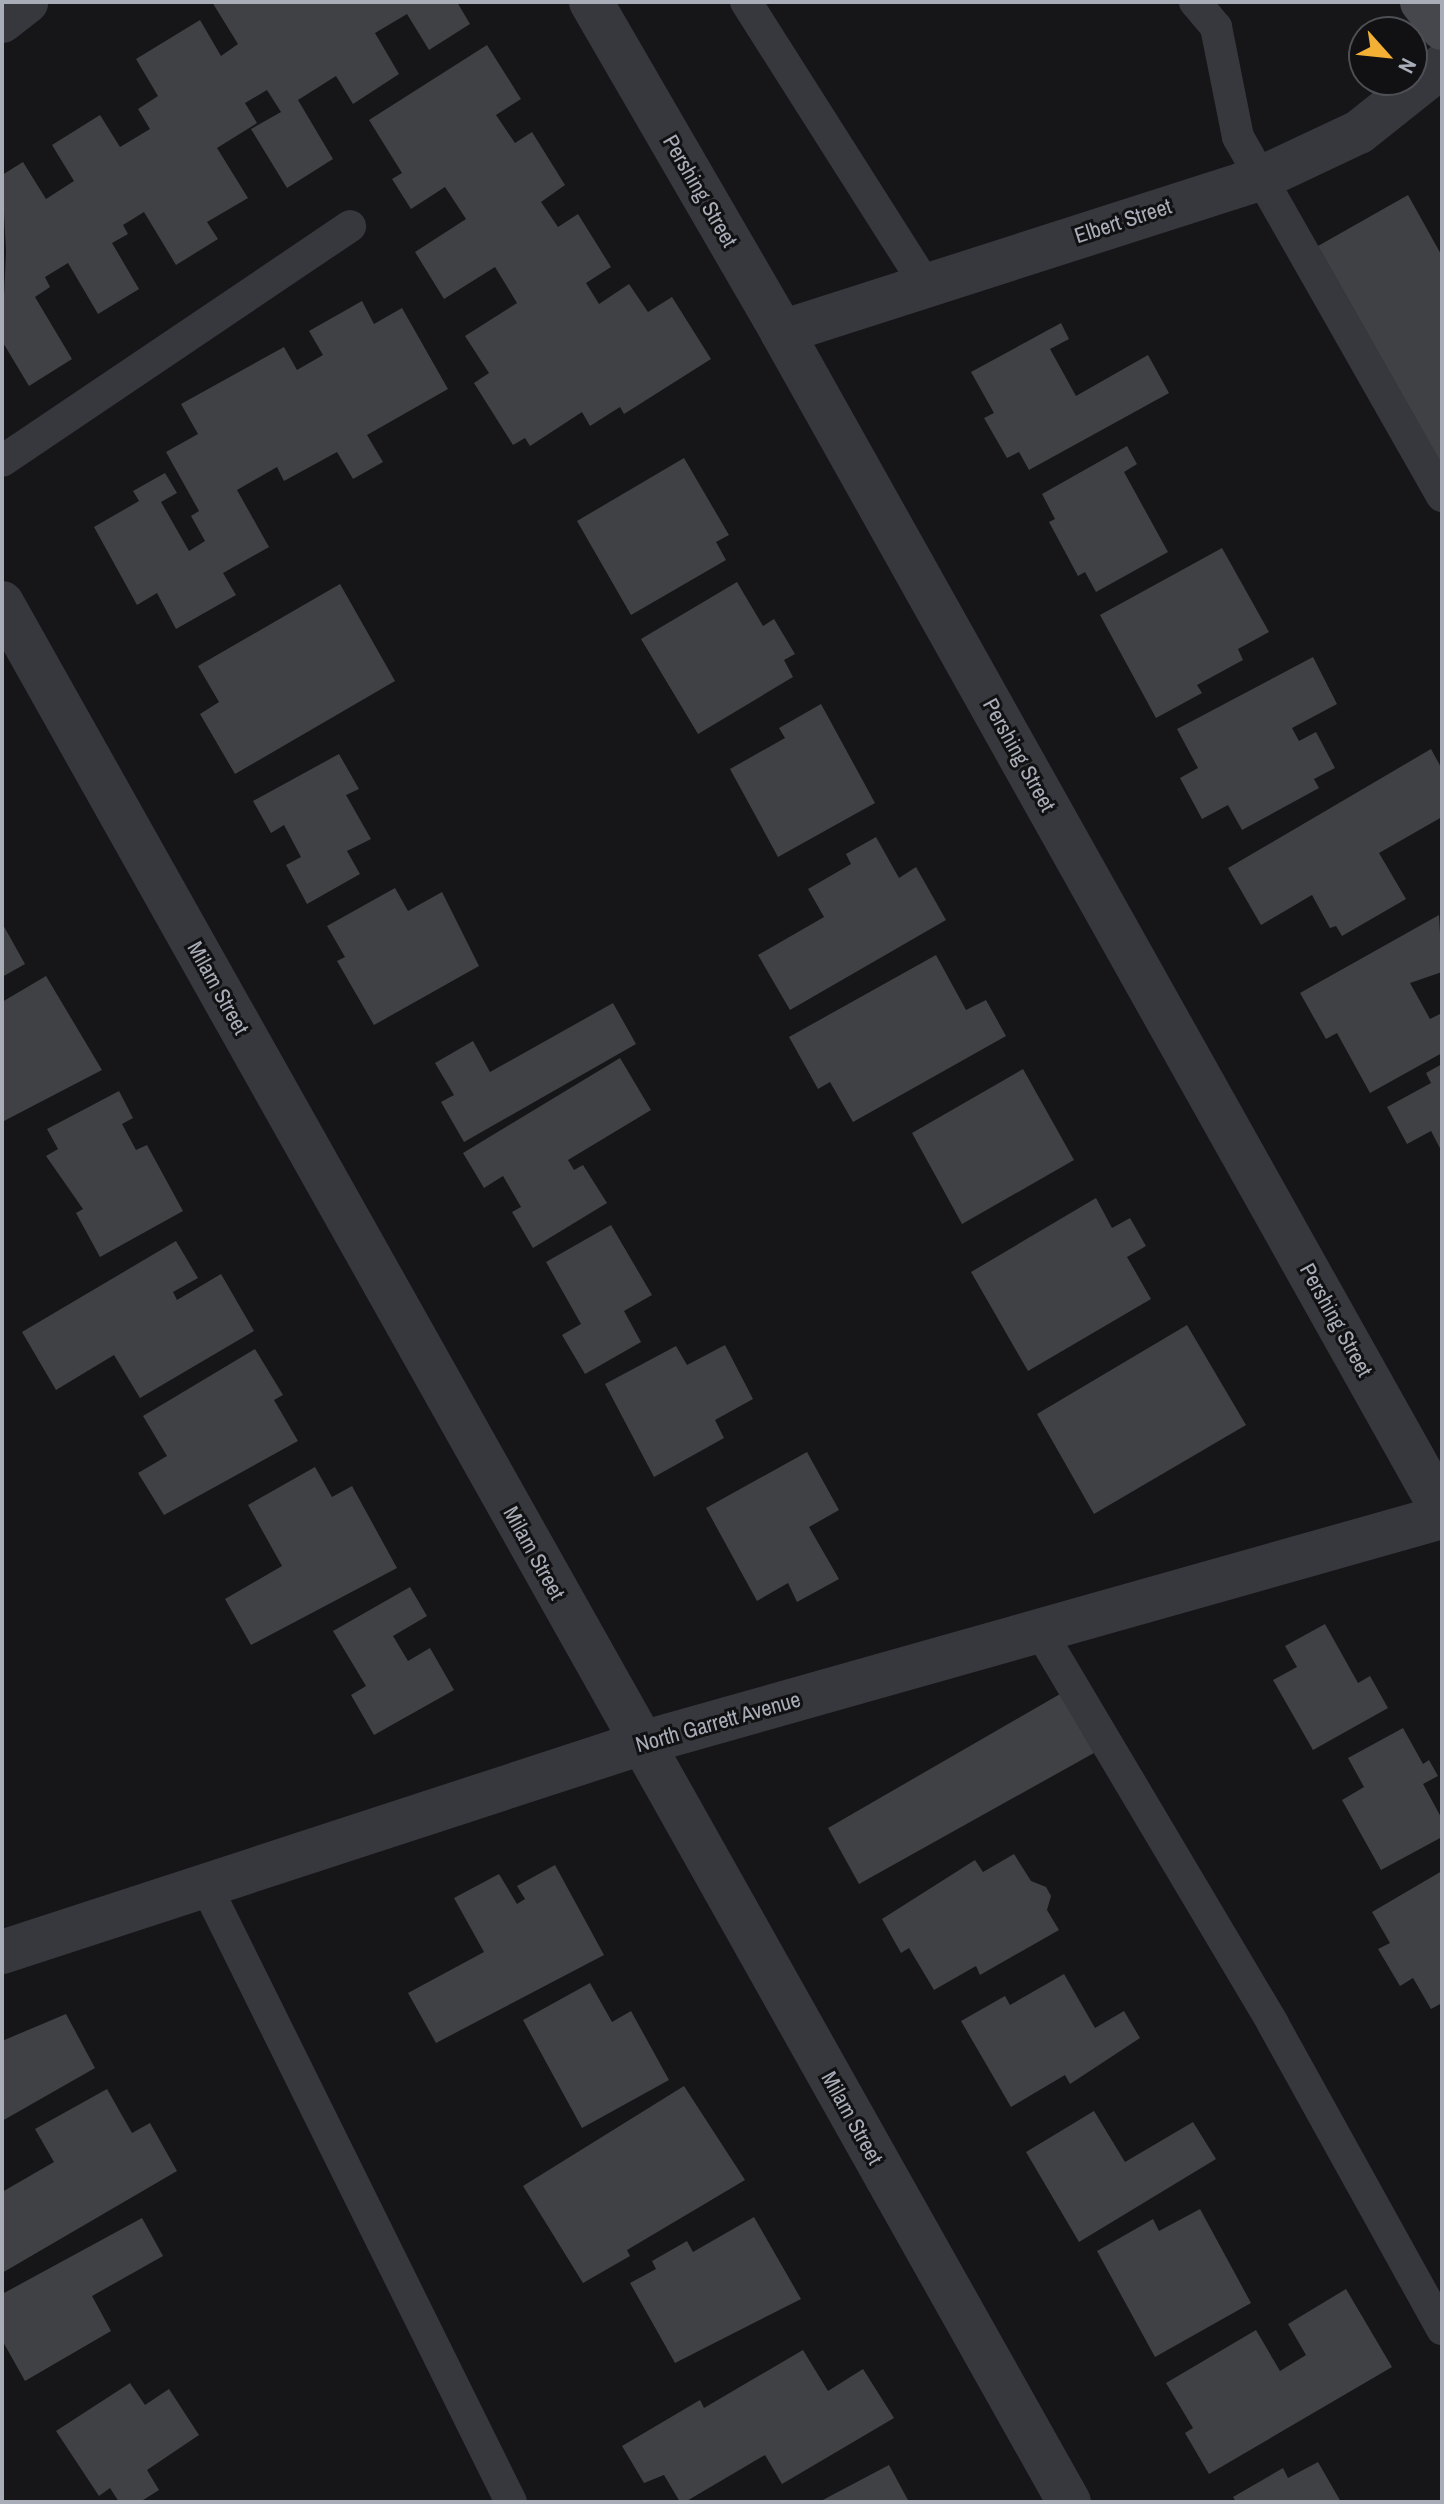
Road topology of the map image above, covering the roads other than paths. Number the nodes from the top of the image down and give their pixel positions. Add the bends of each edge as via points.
1 (26, 2) edge
2 (591, 2) edge
3 (746, 2) edge
4 (1195, 2) edge
5 (1422, 2) edge
6 (2, 21) edge
7 (1442, 28) edge
8 (1442, 66) edge
9 (1259, 179) junction
10 (350, 226) dead end
11 (925, 284) junction
12 (782, 332) junction
13 (2, 461) edge
14 (1442, 496) edge
15 (2, 603) edge
16 (1442, 1510) edge
17 (1442, 1517) edge
18 (1040, 1631) junction
19 (642, 1743) junction
20 (206, 1886) junction
21 (2, 1952) edge
22 (1442, 2329) edge
23 (511, 2502) edge
24 (1069, 2502) edge

1 - 6 street
2 - 12 street, Pershing Street
3 - 11 lane
4 - 9 lane via 1216,27 1238,137
5 - 7 main road
8 - 9 street, Elbert Street via 1359,132
9 - 11 street, Elbert Street
9 - 14 lane
10 - 13 lane
11 - 12 street, Elbert Street
12 - 16 street, Pershing Street
15 - 19 street, Milam Street
17 - 18 street, North Garrett Avenue
18 - 19 street, North Garrett Avenue
18 - 22 lane via 1265,2011
19 - 20 street, North Garrett Avenue
19 - 24 street, Milam Street
20 - 21 street, North Garrett Avenue
20 - 23 lane

